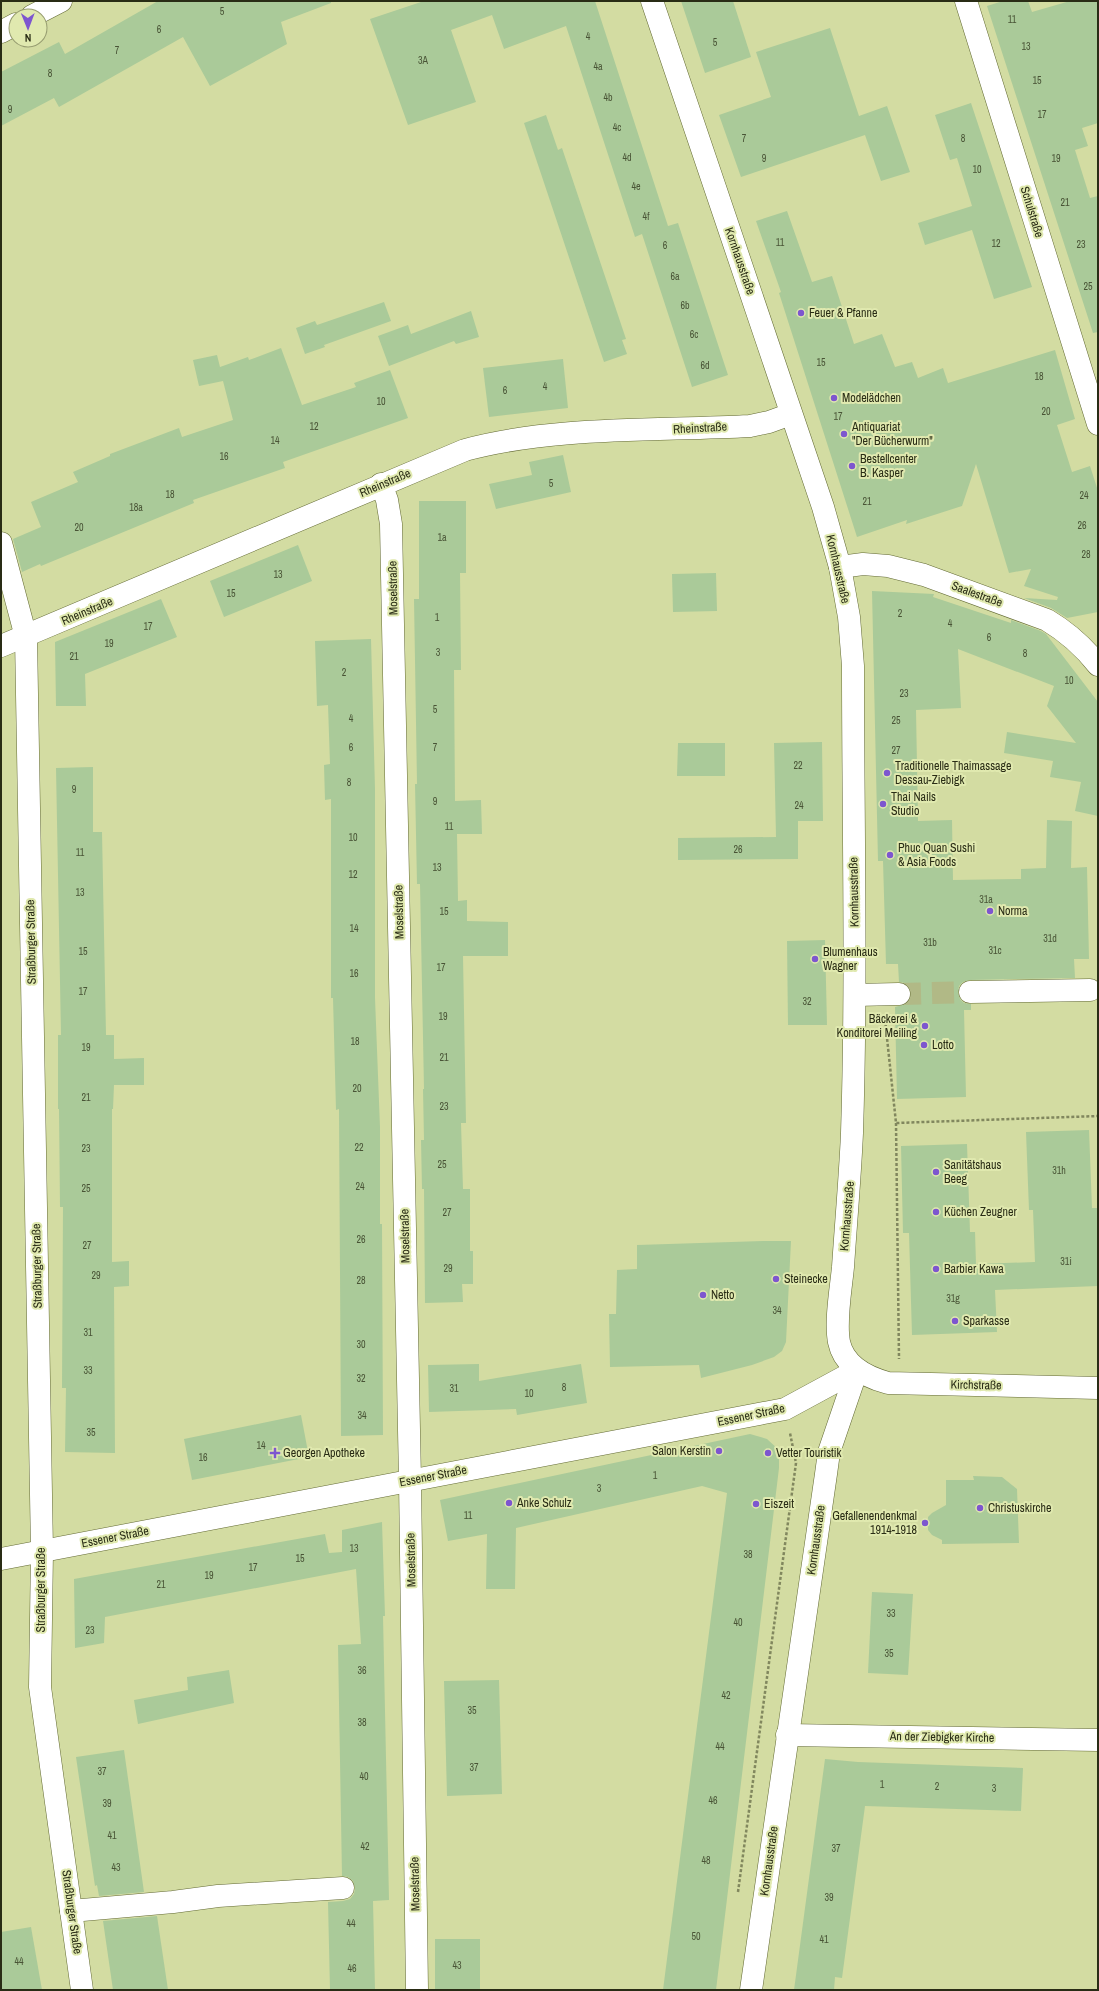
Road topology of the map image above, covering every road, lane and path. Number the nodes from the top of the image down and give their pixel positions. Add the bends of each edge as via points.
1 (61, 1) edge
2 (652, 1) edge
3 (966, 1) edge
4 (47, 8) edge
5 (791, 414) junction
6 (1098, 424) edge
7 (381, 484) junction
8 (1, 543) edge
9 (840, 567) junction
10 (26, 636) junction
11 (1, 646) edge
12 (1098, 665) edge
13 (1090, 990) dead end
14 (970, 992) tunnel mouth
15 (890, 994) joint
16 (855, 995) junction
17 (1098, 1116) edge
18 (896, 1123) junction
19 (857, 1370) junction
20 (899, 1384) junction
21 (1098, 1388) edge
22 (785, 1409) junction
23 (410, 1480) junction
24 (42, 1550) junction
25 (1, 1559) edge
26 (787, 1735) junction
27 (1098, 1740) edge
28 (343, 1888) dead end
29 (737, 1896) dead end
30 (72, 1911) junction
31 (82, 1990) edge
32 (417, 1990) edge
33 (751, 1990) edge

1 - 4 street
2 - 5 street, Kornhausstraße
3 - 6 street, Schulstraße
5 - 7 street, Rheinstraße via 750,426 549,435 492,443 465,450
5 - 9 street, Kornhausstraße via 823,507
7 - 10 street, Rheinstraße
7 - 23 street, Moselstraße via 391,524
8 - 10 street, Straßburger Straße
9 - 12 street, Saalestraße via 863,564 888,566 924,576 1047,620 1077,641
9 - 16 street, Kornhausstraße via 849,617 853,666
10 - 11 street, Rheinstraße
10 - 24 street, Straßburger Straße
13 - 14 street
15 - 16 street
15 - 18 path
16 - 19 street, Kornhausstraße via 850,1180 839,1342 845,1356
17 - 18 path
18 - 20 path
19 - 20 street, Kirchstraße via 872,1379
19 - 22 street, Essener Straße
19 - 26 street, Kornhausstraße via 830,1452
20 - 21 street, Kirchstraße
22 - 23 street, Essener Straße
22 - 29 path via 796,1462
23 - 24 street, Essener Straße
23 - 32 street, Moselstraße
24 - 25 street, Essener Straße
24 - 30 street, Straßburger Straße via 40,1688
26 - 27 street, An der Ziebigker Kirche
26 - 33 street, Kornhausstraße
28 - 30 street via 218,1896
30 - 31 street, Straßburger Straße

